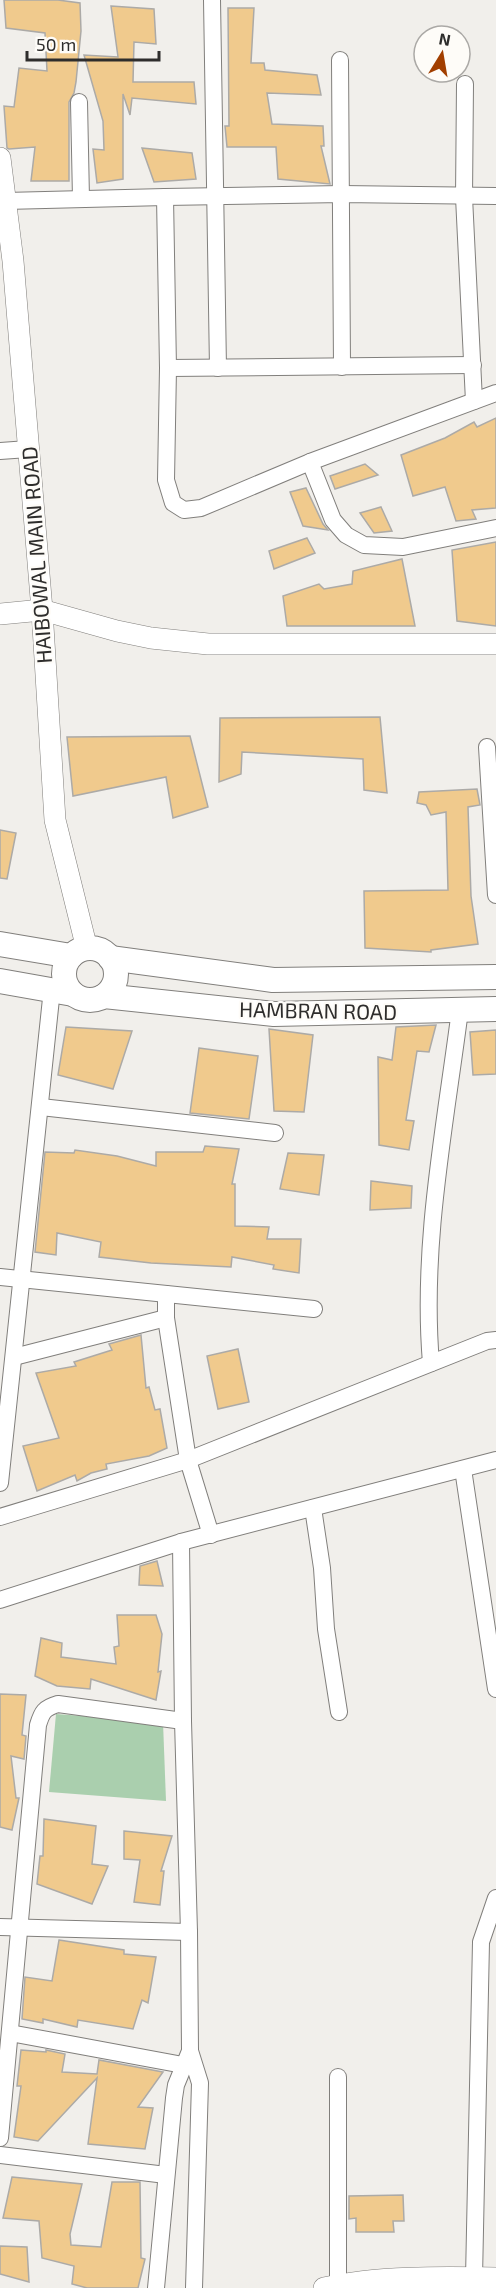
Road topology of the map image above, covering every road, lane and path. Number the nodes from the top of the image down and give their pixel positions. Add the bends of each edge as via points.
1 (212, 0) edge
2 (340, 60) dead end
3 (465, 84) dead end
4 (79, 102) dead end
5 (0, 158) edge
6 (342, 194) junction
7 (216, 196) junction
8 (496, 196) edge
9 (165, 197) junction
10 (464, 197) junction
11 (81, 200) junction
12 (5, 201) junction
13 (7, 261) edge
14 (473, 365) junction
15 (342, 367) junction
16 (168, 368) junction
17 (219, 368) junction
18 (496, 393) edge
19 (474, 401) junction
20 (28, 449) junction
21 (0, 451) edge
22 (310, 462) junction
23 (496, 528) edge
24 (42, 610) junction
25 (0, 614) edge
26 (496, 644) edge
27 (487, 747) dead end
28 (495, 849) edge
29 (496, 895) edge
30 (0, 944) edge
31 (79, 952) junction
32 (110, 958) junction
33 (496, 977) edge
34 (0, 981) edge
35 (63, 992) junction
36 (104, 996) junction
37 (496, 1009) edge
38 (460, 1010) junction
39 (41, 1107) junction
40 (275, 1134) dead end
41 (0, 1277) edge
42 (23, 1279) junction
43 (166, 1294) junction
44 (314, 1309) dead end
45 (166, 1318) junction
46 (496, 1340) edge
47 (14, 1357) junction
48 (431, 1364) junction
49 (188, 1460) junction
50 (496, 1460) edge
51 (464, 1469) junction
52 (0, 1483) edge
53 (314, 1508) junction
54 (0, 1517) edge
55 (211, 1535) junction
56 (182, 1542) junction
57 (0, 1600) edge
58 (496, 1689) edge
59 (339, 1712) dead end
60 (183, 1721) junction
61 (496, 1898) edge
62 (0, 1927) edge
63 (20, 1929) junction
64 (189, 1932) junction
65 (10, 2033) junction
66 (187, 2058) junction
67 (338, 2077) dead end
68 (0, 2138) edge
69 (0, 2154) edge
70 (166, 2175) junction
71 (474, 2278) junction
72 (496, 2278) edge
73 (412, 2283) edge
74 (331, 2286) edge
75 (156, 2288) edge
76 (194, 2288) edge

1 - 7 street
2 - 6 street
3 - 10 street
4 - 11 street
5 - 12 street, HAIBOWAL MAIN ROAD
6 - 7 street
6 - 10 street
6 - 15 street
7 - 9 street
7 - 17 street
8 - 10 street
9 - 11 street
9 - 16 street
10 - 14 street
11 - 12 street
12 - 13 street, HAIBOWAL MAIN ROAD
13 - 20 street, HAIBOWAL MAIN ROAD
14 - 15 street
14 - 19 street
15 - 17 street
16 - 17 street
16 - 22 street via 166,480 171,498 179,508 201,508
18 - 19 street
19 - 22 street
20 - 21 street
20 - 24 street, HAIBOWAL MAIN ROAD
22 - 23 street via 333,520 346,535 364,545 403,547
24 - 25 street
24 - 26 street via 151,638 208,644
24 - 31 street, HAIBOWAL MAIN ROAD via 55,820
27 - 28 street
28 - 29 street
30 - 31 main road
31 - 32 main road via 103,952
31 - 35 main road via 66,963
32 - 33 main road, HAMBRAN ROAD via 273,980
32 - 36 main road via 116,974
34 - 35 main road
35 - 36 main road via 88,1000
35 - 39 street
36 - 38 main road, HAMBRAN ROAD via 274,1014
37 - 38 main road, HAMBRAN ROAD
38 - 48 street via 430,1252 427,1319
39 - 40 street
39 - 42 street
41 - 42 street
42 - 43 street
42 - 47 street
43 - 44 street
43 - 45 street
45 - 47 street
45 - 49 street
46 - 48 street
47 - 52 street
48 - 49 street
49 - 54 street
49 - 55 street
50 - 51 street
51 - 53 street
51 - 58 street
53 - 55 street
53 - 59 street
55 - 56 street
56 - 57 street
56 - 60 street
60 - 63 street via 58,1704 42,1712
60 - 64 street
61 - 71 street via 481,1942
62 - 63 street
63 - 64 street
63 - 65 street
64 - 66 street
65 - 66 street
65 - 68 street
66 - 70 street via 175,2092
66 - 76 street via 198,2072 200,2083
67 - 74 street
69 - 70 street
70 - 75 street
71 - 72 street
71 - 73 street
73 - 74 street

